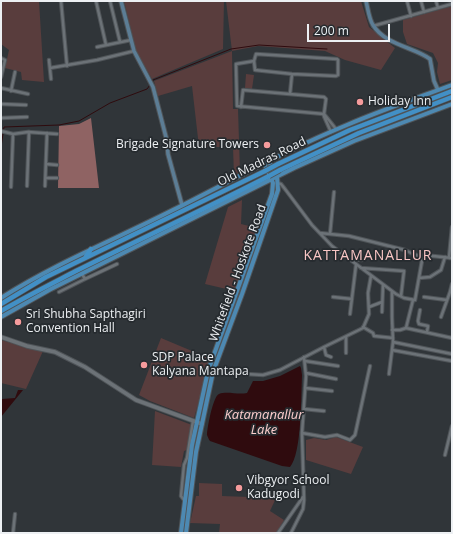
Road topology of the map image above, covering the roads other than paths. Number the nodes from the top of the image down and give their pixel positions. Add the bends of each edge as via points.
1 (61, 1) edge
2 (96, 1) edge
3 (110, 1) edge
4 (121, 1) edge
5 (366, 1) edge
6 (407, 1) edge
7 (422, 1) edge
8 (436, 1) edge
9 (452, 4) edge
10 (438, 8) junction
11 (424, 12) junction
12 (411, 16) junction
13 (373, 26) junction
14 (131, 40) junction
15 (120, 42) junction
16 (106, 45) junction
17 (97, 47) dead end
18 (134, 52) junction
19 (1, 58) edge
20 (49, 60) dead end
21 (254, 61) junction
22 (67, 66) junction
23 (50, 68) junction
24 (15, 72) dead end
25 (292, 74) junction
26 (1, 77) edge
27 (51, 79) dead end
28 (452, 85) edge
29 (1, 88) edge
30 (438, 90) junction
31 (11, 91) junction
32 (452, 91) edge
33 (28, 94) dead end
34 (290, 94) junction
35 (452, 97) edge
36 (1, 104) edge
37 (452, 104) edge
38 (26, 105) dead end
39 (241, 107) junction
40 (324, 114) junction
41 (26, 117) dead end
42 (1, 118) edge
43 (336, 129) junction
44 (1, 131) edge
45 (29, 132) junction
46 (331, 132) junction
47 (47, 133) junction
48 (12, 134) junction
49 (57, 134) dead end
50 (267, 163) junction
51 (46, 164) junction
52 (57, 164) dead end
53 (277, 177) junction
54 (46, 178) junction
55 (57, 178) dead end
56 (273, 180) junction
57 (27, 186) dead end
58 (45, 186) dead end
59 (11, 187) dead end
60 (334, 192) dead end
61 (182, 205) junction
62 (452, 227) edge
63 (320, 233) junction
64 (330, 234) junction
65 (91, 249) junction
66 (423, 257) junction
67 (445, 257) junction
68 (348, 258) junction
69 (451, 258) edge
70 (84, 259) junction
71 (362, 260) dead end
72 (117, 264) dead end
73 (356, 265) junction
74 (360, 268) junction
75 (82, 274) junction
76 (371, 276) junction
77 (419, 278) junction
78 (85, 279) junction
79 (452, 284) edge
80 (383, 285) junction
81 (42, 291) junction
82 (59, 292) dead end
83 (392, 292) junction
84 (401, 296) junction
85 (333, 297) dead end
86 (424, 297) dead end
87 (1, 298) edge
88 (352, 299) junction
89 (413, 300) junction
90 (447, 300) junction
91 (382, 302) junction
92 (1, 304) edge
93 (369, 307) junction
94 (420, 310) dead end
95 (1, 311) edge
96 (382, 312) dead end
97 (350, 314) dead end
98 (1, 317) edge
99 (441, 317) dead end
100 (363, 327) junction
101 (406, 328) junction
102 (392, 330) junction
103 (427, 332) junction
104 (1, 337) edge
105 (346, 337) junction
106 (452, 338) edge
107 (393, 340) junction
108 (324, 347) junction
109 (392, 350) junction
110 (217, 352) junction
111 (346, 353) dead end
112 (452, 354) edge
113 (331, 357) dead end
114 (304, 359) junction
115 (452, 361) edge
116 (338, 366) dead end
117 (370, 366) dead end
118 (213, 372) junction
119 (306, 373) junction
120 (389, 374) dead end
121 (336, 379) dead end
122 (305, 388) junction
123 (332, 391) dead end
124 (304, 409) junction
125 (324, 411) dead end
126 (195, 422) junction
127 (202, 424) junction
128 (452, 426) edge
129 (302, 433) junction
130 (445, 454) dead end
131 (304, 496) junction
132 (15, 514) dead end
133 (13, 533) edge
134 (181, 533) edge
135 (186, 533) edge
136 (278, 533) edge
137 (291, 533) edge

1 - 22 street
2 - 16 street
3 - 15 street
4 - 14 main road
5 - 13 main road
6 - 12 street
7 - 11 street
8 - 10 street
9 - 10 street
10 - 11 street
11 - 12 street
12 - 13 street
13 - 30 main road via 394,43 430,59
14 - 15 street
14 - 18 main road
15 - 16 street
16 - 17 street
18 - 22 street
18 - 61 main road via 153,87
19 - 26 street via 5,60
20 - 23 street
21 - 25 street via 256,70
21 - 25 street via 256,54 338,60 338,76
21 - 39 street via 236,64 237,106
22 - 23 street
23 - 27 street
24 - 31 street
25 - 34 street
28 - 30 main road
29 - 31 street
30 - 43 main road
31 - 33 street
32 - 70 highway, Old Madras Road, bridge via 350,130
34 - 39 street via 244,90
34 - 40 street via 324,97
35 - 56 highway, Old Madras Road, bridge via 358,133 280,170
36 - 38 street
37 - 53 main road, Old Madras Road via 354,141
39 - 40 street
40 - 43 street
40 - 46 street
41 - 42 street
43 - 46 main road
44 - 48 street
45 - 47 street
45 - 48 street
45 - 57 street
46 - 50 main road
47 - 49 street
47 - 51 street
48 - 59 street
50 - 53 main road
50 - 56 main road
50 - 61 main road
51 - 52 street
51 - 54 street
53 - 56 main road, Old Madras Road
54 - 55 street
54 - 58 street
56 - 63 street via 285,188
56 - 75 main road, Old Madras Road
56 - 81 highway, Old Madras Road via 232,195 116,251
56 - 110 main road, Whitefield - Hoskote Road via 276,198 234,316
60 - 64 street
61 - 65 main road
62 - 69 street
63 - 64 street
63 - 68 street
64 - 66 street via 349,236
65 - 70 highway
65 - 87 main road
66 - 67 street
66 - 77 street
67 - 69 street
67 - 77 street via 441,270 430,277
68 - 71 street
68 - 73 street
70 - 92 highway, Old Madras Road via 33,284
72 - 78 street
73 - 74 street
73 - 88 street
74 - 76 street
74 - 84 street via 404,270
75 - 78 street
75 - 81 main road, Old Madras Road
76 - 80 street
76 - 93 street
77 - 89 street
78 - 82 street
79 - 90 street
80 - 83 street
80 - 91 street
81 - 95 highway
81 - 98 main road, Old Madras Road
83 - 84 street
83 - 102 street
84 - 89 street
85 - 88 street
86 - 90 street
88 - 97 street
89 - 101 street
90 - 99 street
91 - 93 street
91 - 96 street
93 - 100 street via 368,319
94 - 103 street via 418,321 419,324 428,326
100 - 105 street
100 - 107 street via 374,336
101 - 102 street
101 - 103 street
102 - 107 street
103 - 106 street
104 - 126 street via 55,352 98,375 136,400
105 - 108 street
105 - 111 street
107 - 109 street
107 - 112 street
108 - 113 street via 326,355
108 - 114 street
109 - 115 street
109 - 120 street
110 - 118 main road, Whitefield - Hoskote Road
110 - 126 main road, Whitefield - Hoskote Road via 207,374
114 - 116 street
114 - 118 street via 263,375
114 - 119 street
117 - 129 street via 355,435 350,440 337,436 325,437
118 - 127 main road, Whitefield - Hoskote Road
119 - 121 street
119 - 122 street
122 - 123 street
122 - 124 street
124 - 125 street
124 - 129 street
126 - 127 street
126 - 134 main road, Whitefield - Hoskote Road
127 - 135 main road, Whitefield - Hoskote Road
128 - 130 street
129 - 131 street
131 - 136 street
131 - 137 street via 302,509
132 - 133 street

